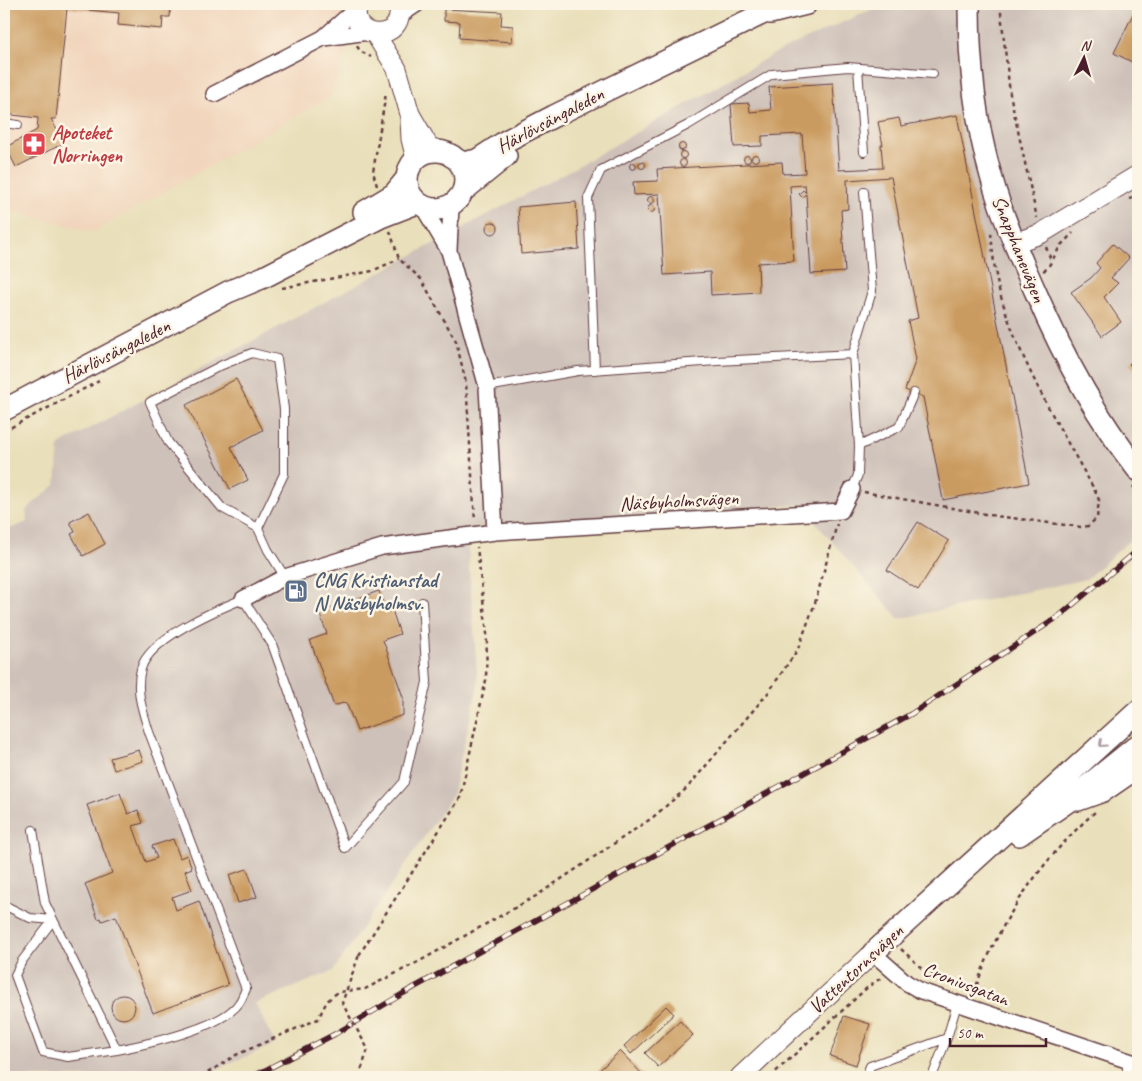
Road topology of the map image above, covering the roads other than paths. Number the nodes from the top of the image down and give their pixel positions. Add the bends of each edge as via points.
1 (417, 4) edge
2 (782, 4) edge
3 (806, 4) edge
4 (969, 4) edge
5 (357, 7) edge
6 (398, 14) edge
7 (755, 16) junction
8 (365, 33) junction
9 (323, 38) junction
10 (858, 68) junction
11 (398, 69) junction
12 (649, 69) junction
13 (933, 74) dead end
14 (214, 94) dead end
15 (410, 114) junction
16 (4, 123) edge
17 (18, 125) dead end
18 (864, 152) dead end
19 (448, 154) junction
20 (416, 158) junction
21 (1138, 175) edge
22 (406, 178) junction
23 (864, 192) dead end
24 (457, 198) junction
25 (420, 205) junction
26 (1014, 243) junction
27 (450, 251) junction
28 (228, 292) junction
29 (853, 354) junction
30 (595, 370) junction
31 (487, 387) junction
32 (914, 394) dead end
33 (4, 410) edge
34 (859, 446) junction
35 (1138, 470) edge
36 (852, 489) joint
37 (258, 528) junction
38 (494, 532) junction
39 (285, 577) junction
40 (243, 598) junction
41 (422, 602) dead end
42 (1138, 712) edge
43 (1138, 745) edge
44 (1130, 762) edge
45 (1065, 791) junction
46 (33, 830) dead end
47 (4, 905) edge
48 (53, 920) junction
49 (873, 953) junction
50 (963, 1006) junction
51 (946, 1038) junction
52 (117, 1050) junction
53 (1132, 1062) edge
54 (740, 1077) edge
55 (866, 1077) edge
56 (932, 1077) edge
57 (1127, 1077) edge

1 - 6 street
2 - 7 main road, Härlövsängaleden
3 - 7 main road, Härlövsängaleden
4 - 26 main road, Snapphanevägen via 976,109 991,176
5 - 8 street via 358,22
5 - 9 street
6 - 8 street via 391,30
6 - 11 street
7 - 12 main road, Härlövsängaleden
8 - 9 street
8 - 11 street
9 - 14 street
10 - 13 lane
10 - 18 lane
10 - 30 lane via 772,74 688,125 601,170 588,198
11 - 15 street
12 - 19 main road, Härlövsängaleden via 506,141 477,160 463,163
12 - 24 main road, Härlövsängaleden via 577,116 500,159
15 - 19 street via 429,147
15 - 20 street
16 - 17 lane
19 - 20 main road via 434,151
19 - 24 main road via 464,171
20 - 22 main road
21 - 26 street via 1040,234
22 - 25 main road via 411,196
22 - 28 main road, Härlövsängaleden via 387,199 259,270
23 - 29 lane via 872,291
24 - 25 main road via 442,209
24 - 27 street
25 - 27 street
25 - 28 main road, Härlövsängaleden via 381,218
26 - 35 main road, Snapphanevägen via 1053,333 1086,394
27 - 31 street
28 - 33 main road, Härlövsängaleden
29 - 30 lane
29 - 34 lane
30 - 31 lane
31 - 38 street
32 - 34 lane via 899,427
34 - 36 lane via 858,475
36 - 38 street, Näsbyholmsvägen via 841,511
37 - 37 lane via 222,508 168,442 150,402 252,353 276,359 284,409 284,474
37 - 39 lane
38 - 39 street, Näsbyholmsvägen via 382,547
39 - 40 street, Näsbyholmsvägen
40 - 41 lane via 272,644 345,848 404,782 427,682
40 - 52 lane via 205,615 160,642 141,667 139,700 246,989 238,1004 220,1017 190,1031
42 -> 45 main road
43 - 44 main road, Vattentornsvägen
44 - 45 main road, Vattentornsvägen
45 - 49 main road, Vattentornsvägen via 974,863
46 - 48 lane via 45,903
47 - 48 lane via 30,918
48 - 52 lane
48 - 52 lane via 15,975 43,1052 68,1057
49 - 50 street, Croniusgatan via 921,991
49 - 54 street, Vattentornsvägen
50 - 51 lane
50 - 53 street, Croniusgatan
51 - 55 lane via 870,1066
51 - 56 lane
53 - 57 lane

